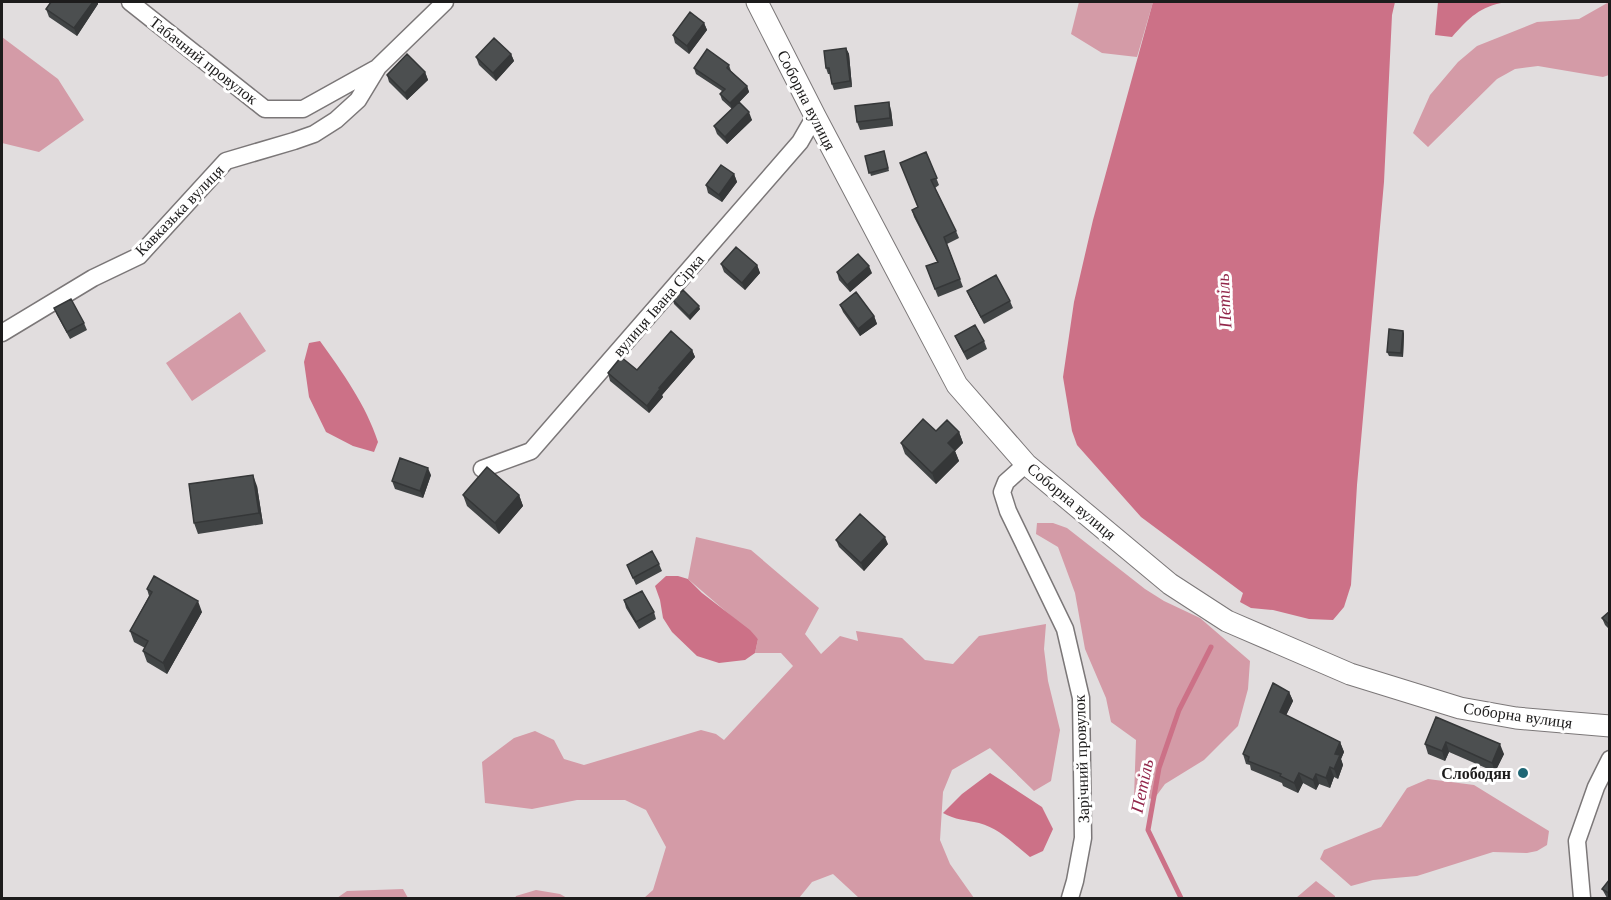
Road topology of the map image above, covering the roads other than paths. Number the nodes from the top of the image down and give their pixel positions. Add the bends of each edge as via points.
1 (130, 2) edge
2 (445, 2) edge
3 (757, 2) edge
4 (378, 68) junction
5 (814, 116) junction
6 (2, 333) edge
7 (1026, 464) junction
8 (482, 469) edge
9 (1610, 726) edge
10 (1610, 759) edge
11 (1070, 898) edge
12 (1582, 898) edge

1 - 4 street, Табачний провулок via 265,109 303,110
2 - 4 street
3 - 5 street, Соборна вулиця
4 - 6 street, Кавказька вулиця via 358,100 336,120 314,134 226,161 139,256 93,278
5 - 7 street, Соборна вулиця via 957,385
5 - 8 street, вулиця Івана Сірка via 800,142 531,452
7 - 9 street, Соборна вулиця via 1170,584 1227,621 1350,674 1460,708 1516,718
7 - 11 street, Зарічний провулок via 1006,482 1002,492 1065,629 1081,699 1083,838
10 - 12 street via 1577,841

